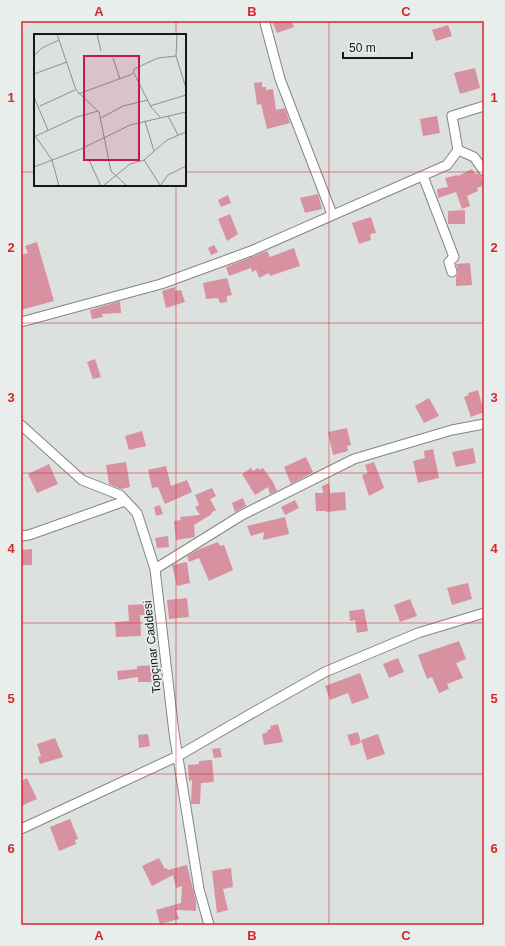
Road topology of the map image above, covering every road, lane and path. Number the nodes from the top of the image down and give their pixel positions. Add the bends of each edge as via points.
1 (265, 23) dead end
2 (484, 106) edge
3 (458, 150) junction
4 (484, 171) edge
5 (423, 176) junction
6 (332, 214) junction
7 (452, 272) dead end
8 (21, 322) edge
9 (484, 424) edge
10 (21, 425) edge
11 (125, 501) junction
12 (21, 536) edge
13 (155, 569) junction
14 (484, 613) edge
15 (178, 756) junction
16 (21, 829) edge
17 (208, 925) edge

1 - 6 street via 280,80
2 - 3 street via 452,116
3 - 4 street via 474,157
3 - 5 street via 447,165
5 - 6 street
5 - 7 street via 454,257 449,262
6 - 8 street via 251,251 161,284
9 - 13 street via 452,430 354,459 242,515
10 - 11 street, Topçınar Caddesi via 82,480 120,495
11 - 12 street
11 - 13 street, Topçınar Caddesi via 137,513
13 - 15 street, Topçınar Caddesi
14 - 15 street via 418,633 325,672
15 - 16 street
15 - 17 street, Topçınar Caddesi via 199,889

